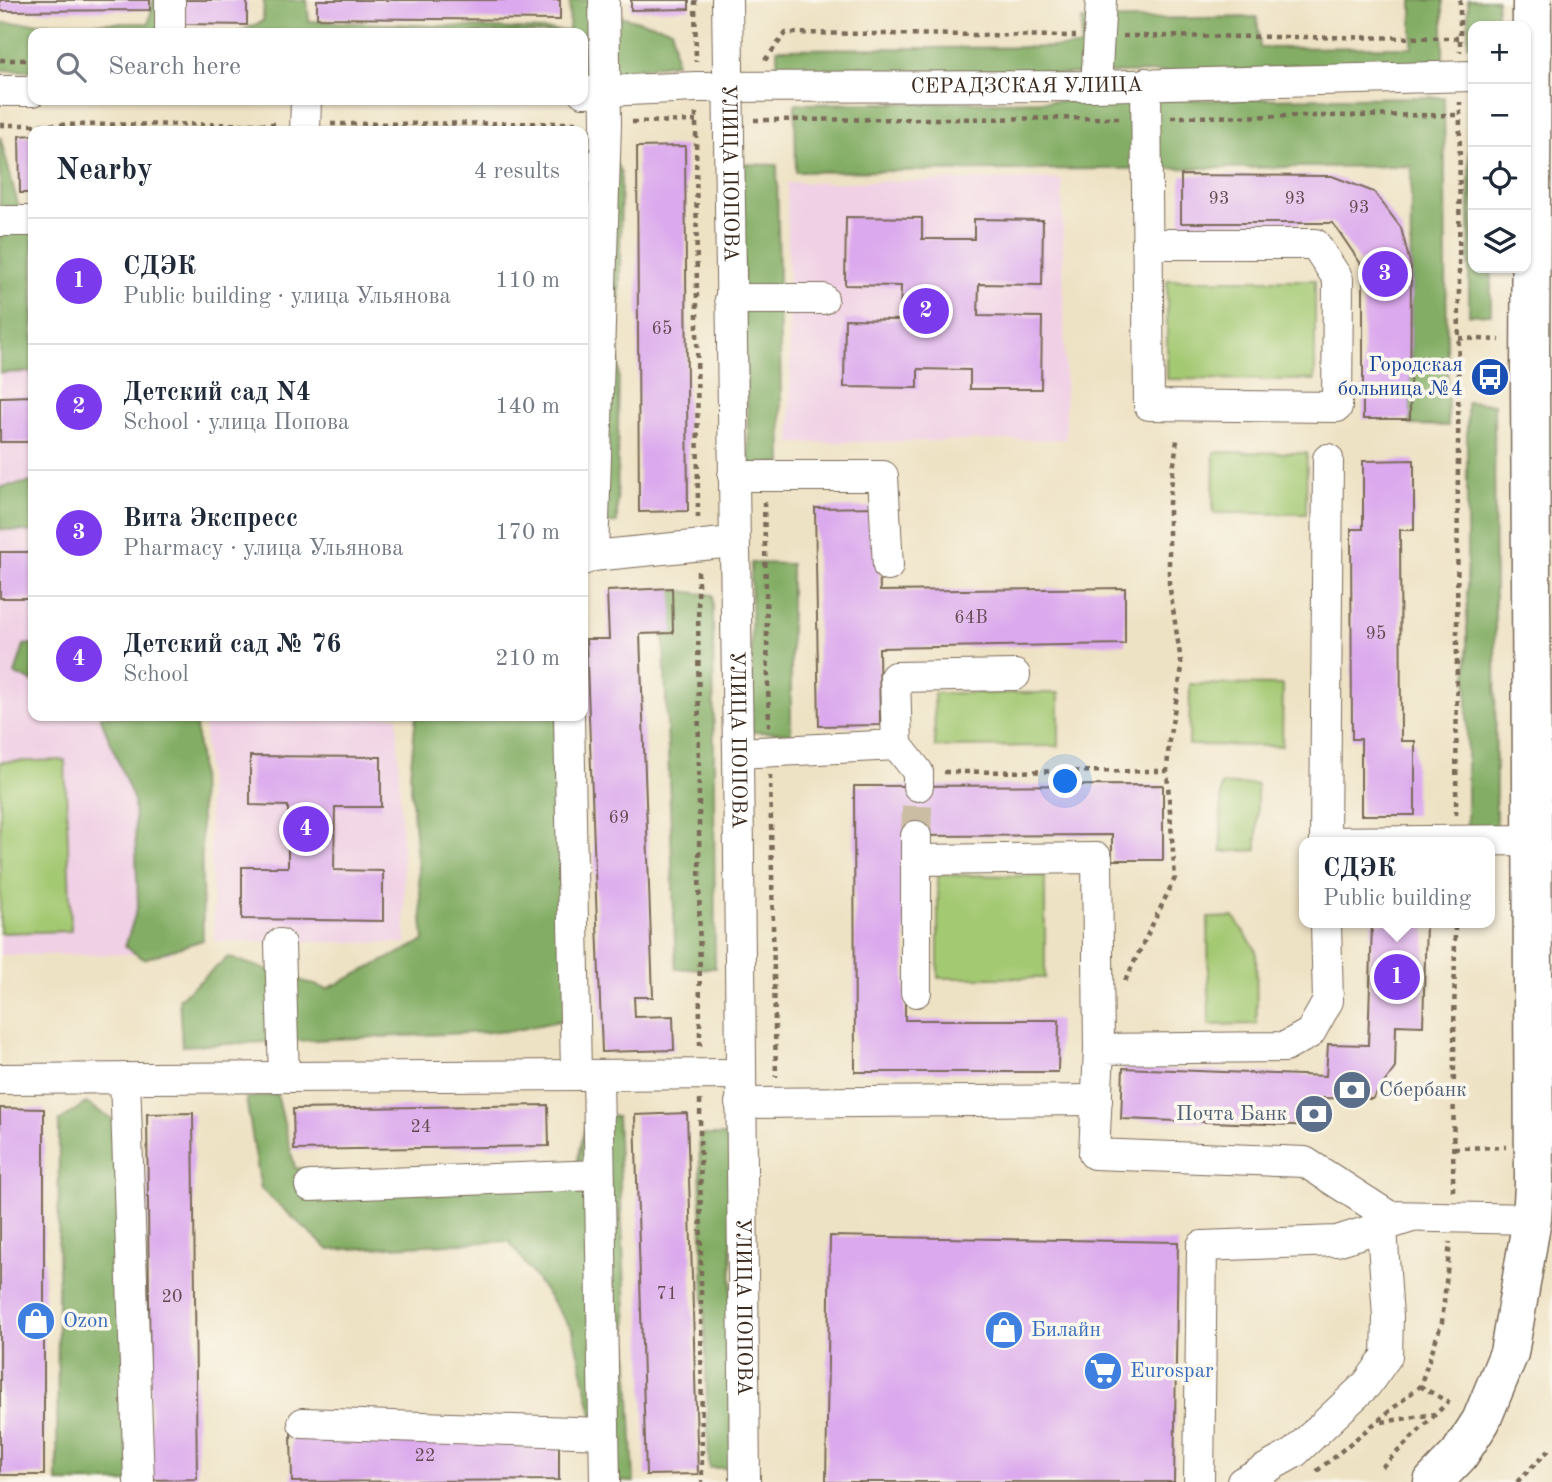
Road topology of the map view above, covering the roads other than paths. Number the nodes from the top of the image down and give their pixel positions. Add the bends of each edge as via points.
1 (170, 0) edge
2 (604, 0) edge
3 (727, 0) edge
4 (1101, 0) edge
5 (1539, 14) edge
6 (170, 28) edge
7 (1531, 64) edge
8 (1467, 76) edge
9 (1146, 83) junction
10 (1529, 84) edge
11 (1096, 86) junction
12 (728, 87) junction
13 (0, 91) edge
14 (28, 91) edge
15 (594, 92) edge
16 (0, 221) edge
17 (28, 221) edge
18 (1146, 244) junction
19 (730, 299) junction
20 (823, 299) dead end
21 (1541, 300) edge
22 (1328, 459) dead end
23 (733, 476) junction
24 (733, 542) junction
25 (588, 558) edge
26 (888, 566) dead end
27 (1015, 675) dead end
28 (569, 721) edge
29 (897, 745) junction
30 (738, 753) junction
31 (918, 779) tunnel mouth
32 (1325, 837) edge
33 (1495, 840) edge
34 (1531, 840) junction
35 (1326, 928) edge
36 (280, 944) dead end
37 (916, 992) dead end
38 (1099, 1049) junction
39 (587, 1075) junction
40 (284, 1077) junction
41 (125, 1078) junction
42 (0, 1079) edge
43 (740, 1089) junction
44 (1097, 1100) junction
45 (599, 1175) junction
46 (310, 1186) dead end
47 (1539, 1197) edge
48 (1413, 1216) junction
49 (1382, 1228) junction
50 (303, 1423) dead end
51 (604, 1433) junction
52 (139, 1482) edge
53 (605, 1482) edge
54 (745, 1482) edge
55 (1199, 1482) edge
56 (1242, 1482) edge
57 (1433, 1482) edge

1 - 6 street
2 - 15 street
3 - 12 street, УЛИЦА ПОПОВА
4 - 11 street
5 - 7 main road
8 - 9 street, СЕРАДЗСКАЯ УЛИЦА
9 - 11 street, СЕРАДЗСКАЯ УЛИЦА
9 - 18 street
10 - 21 main road
11 - 12 street, СЕРАДЗСКАЯ УЛИЦА
12 - 15 street, СЕРАДЗСКАЯ УЛИЦА
12 - 19 street, УЛИЦА ПОПОВА via 742,121
13 - 14 street
15 - 25 street via 606,123
16 - 17 street
18 - 18 street via 1149,405 1337,407 1338,279 1315,244
19 - 20 street
19 - 23 street, УЛИЦА ПОПОВА
21 - 34 main road
22 - 32 street
23 - 24 street, УЛИЦА ПОПОВА
23 - 26 street via 883,476
24 - 25 street
24 - 30 street, УЛИЦА ПОПОВА
27 - 29 street via 895,677
28 - 39 street
29 - 30 street
29 - 31 street
30 - 43 street, УЛИЦА ПОПОВА
33 - 34 street
34 - 47 main road
35 - 38 street via 1328,1001 1310,1033 1284,1047
36 - 40 street
37 - 38 street via 916,848 1097,858
38 - 44 street
39 - 40 street
39 - 43 street via 700,1074
39 - 45 street
40 - 41 street
41 - 42 street
41 - 52 street
43 - 44 street via 776,1103
43 - 54 street, УЛИЦА ПОПОВА
44 - 48 street via 1094,1154 1305,1162 1389,1216
45 - 46 street
45 - 51 street
47 - 48 street
47 - 57 main road via 1509,1353 1481,1421 1459,1455
48 - 49 street
49 - 55 street via 1337,1241 1202,1246
49 - 56 street via 1387,1356 1367,1384 1294,1453
50 - 51 street
51 - 53 street

